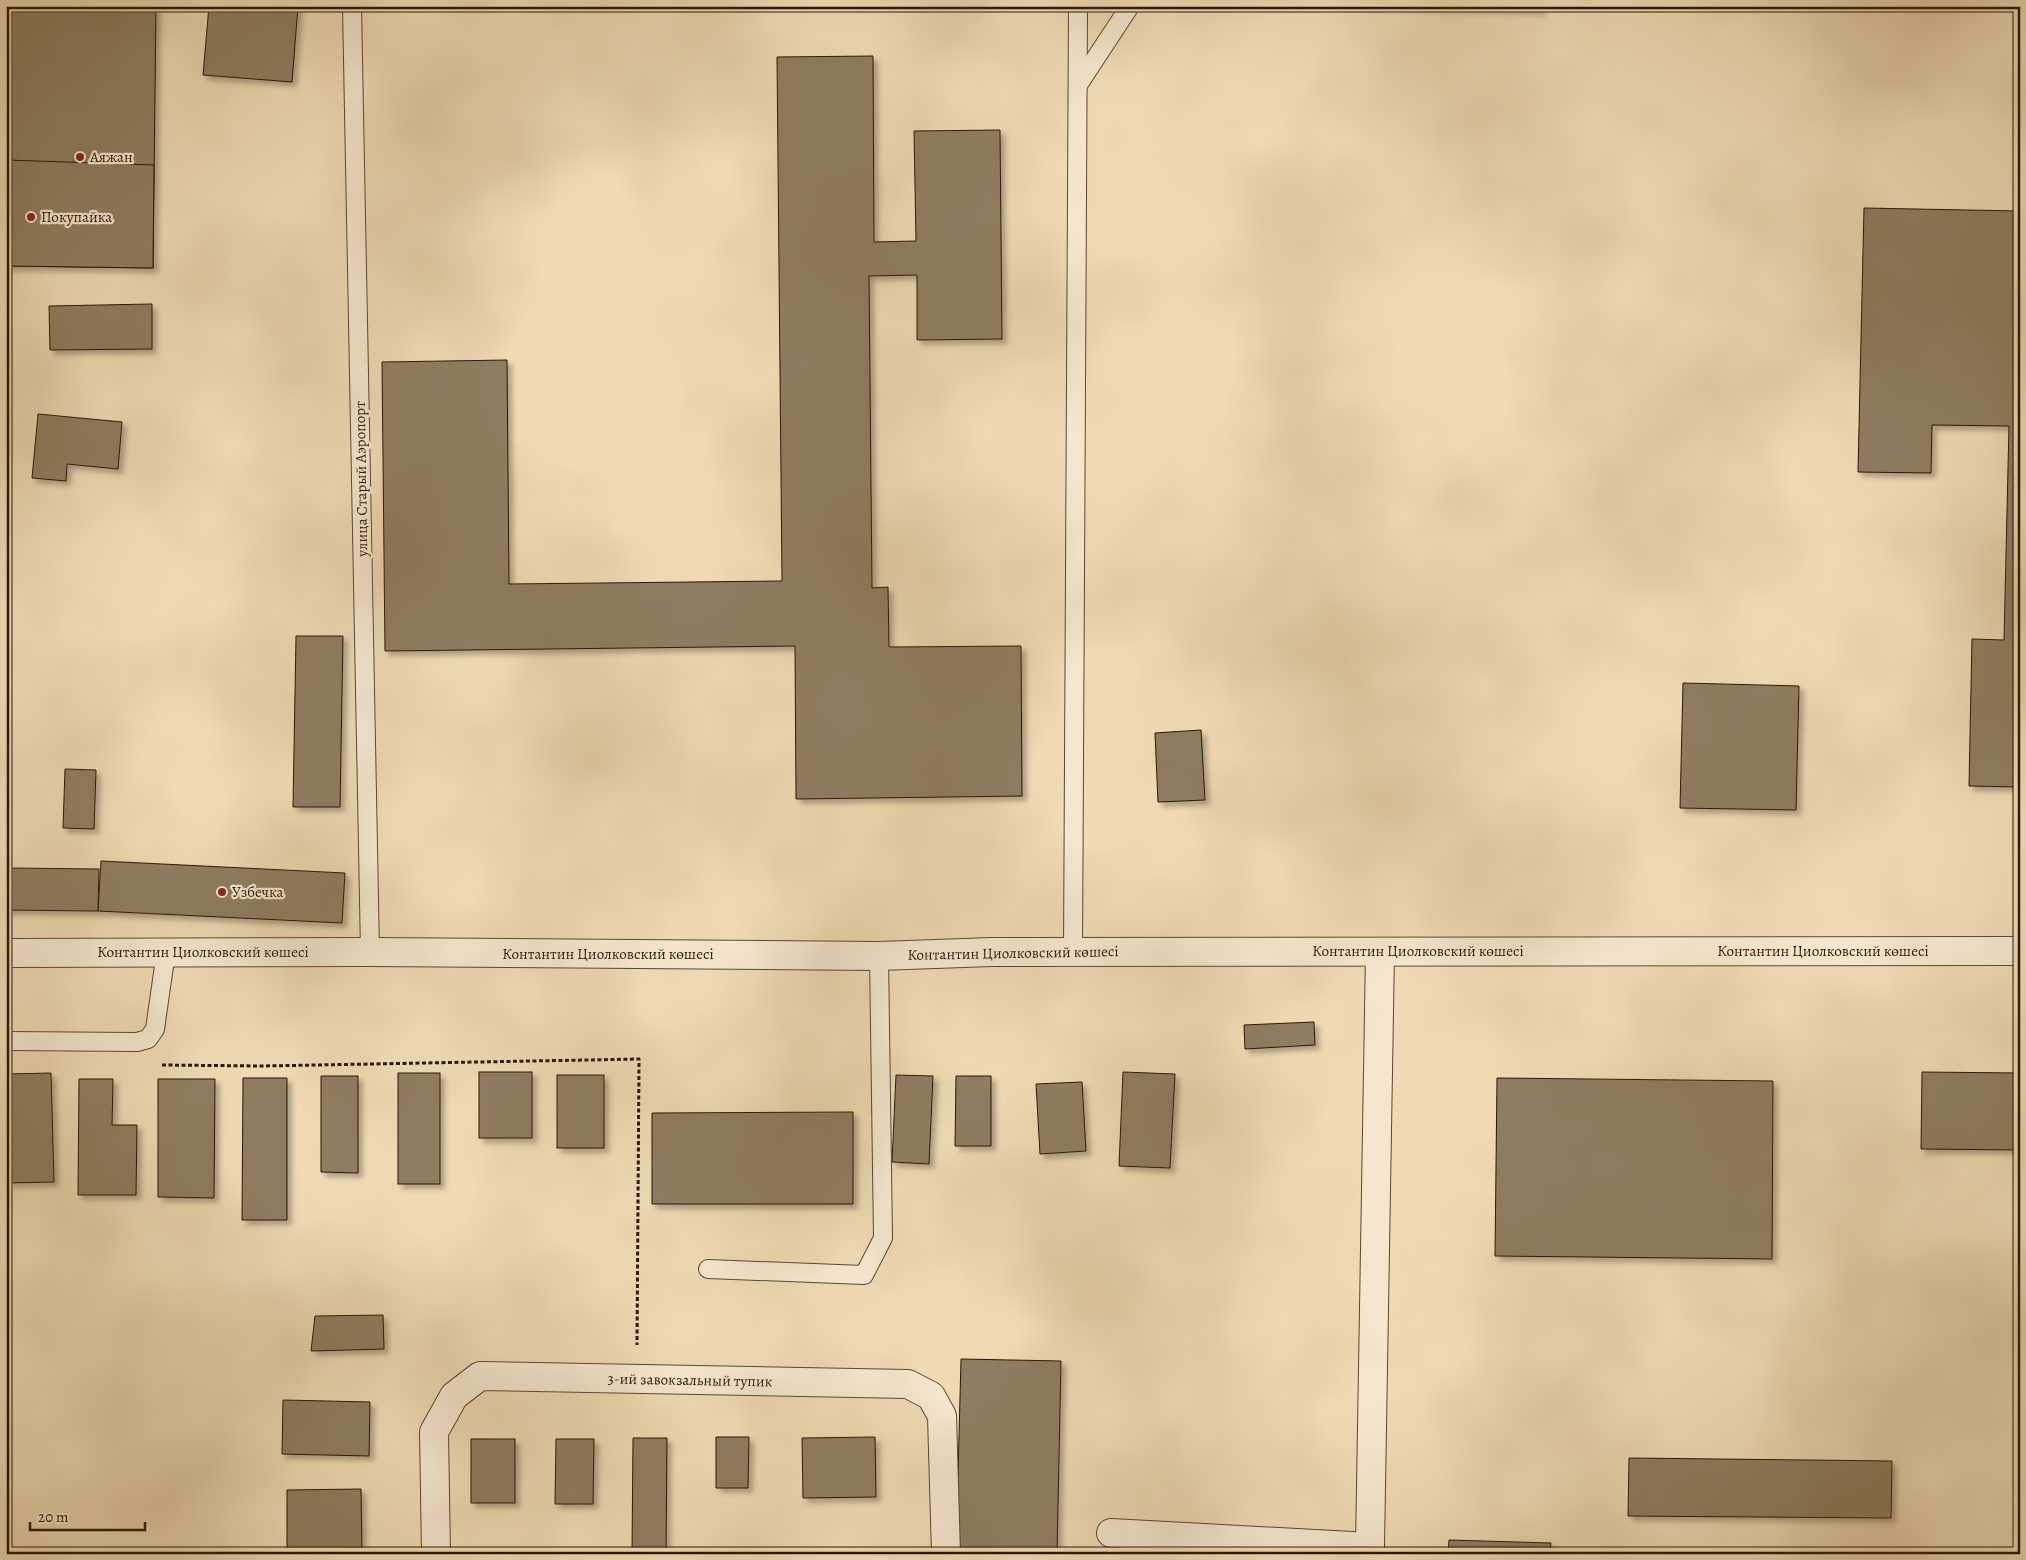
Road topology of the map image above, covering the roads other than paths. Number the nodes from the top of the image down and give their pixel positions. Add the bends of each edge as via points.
1 (352, 6) edge
2 (1078, 6) edge
3 (1130, 6) edge
4 (1078, 85) junction
5 (2020, 951) edge
6 (166, 952) junction
7 (370, 952) junction
8 (1073, 952) junction
9 (1380, 952) junction
10 (6, 953) edge
11 (879, 956) junction
12 (6, 1041) edge
13 (708, 1269) dead end
14 (1111, 1533) dead end
15 (436, 1554) edge
16 (946, 1554) edge

1 - 7 lane, улица Старый Аэропорт
2 - 4 lane
3 - 4 lane
4 - 8 lane
5 - 9 street, Контантин Циолковский көшесі
6 - 7 street, Контантин Циолковский көшесі
6 - 10 street, Контантин Циолковский көшесі
6 - 12 lane via 155,1029 148,1039 137,1042
7 - 11 street, Контантин Циолковский көшесі
8 - 9 street, Контантин Циолковский көшесі
8 - 11 street, Контантин Циолковский көшесі
9 - 14 street via 1370,1547
11 - 13 lane via 883,1238 864,1275
15 - 16 street, 3-ий завокзальный тупик via 434,1432 454,1396 480,1376 908,1384 931,1396 942,1416

